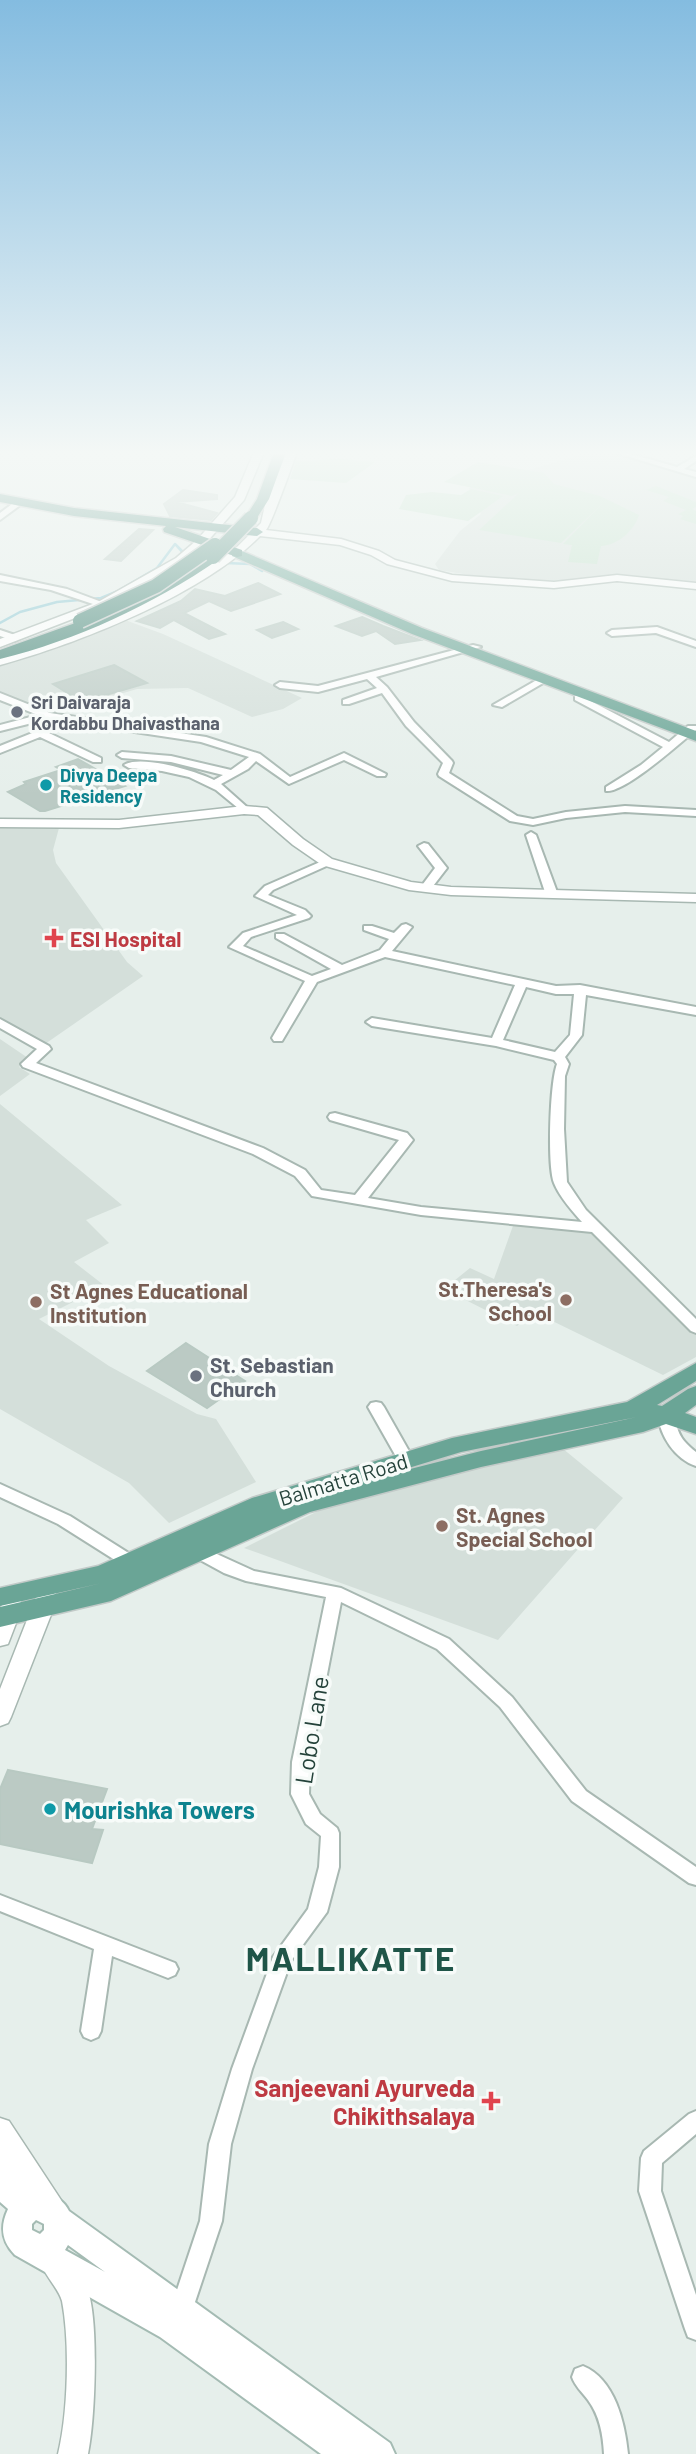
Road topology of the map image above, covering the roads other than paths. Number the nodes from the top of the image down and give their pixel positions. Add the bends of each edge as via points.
1 (167, 567) edge
2 (199, 567) edge
3 (213, 567) edge
4 (246, 567) edge
5 (408, 567) edge
6 (0, 578) edge
7 (696, 586) edge
8 (102, 604) junction
9 (85, 622) junction
10 (0, 633) edge
11 (612, 633) dead end
12 (15, 638) junction
13 (0, 643) edge
14 (696, 644) edge
15 (0, 648) edge
16 (470, 648) junction
17 (0, 654) edge
18 (0, 661) edge
19 (368, 675) junction
20 (545, 679) junction
21 (280, 685) dead end
22 (384, 689) junction
23 (0, 696) edge
24 (578, 698) dead end
25 (346, 702) dead end
26 (498, 705) dead end
27 (48, 716) junction
28 (73, 720) junction
29 (0, 728) edge
30 (691, 732) edge
31 (42, 734) junction
32 (669, 747) junction
33 (0, 750) edge
34 (122, 755) dead end
35 (256, 756) junction
36 (97, 760) dead end
37 (130, 765) dead end
38 (233, 774) junction
39 (381, 774) dead end
40 (216, 783) junction
41 (610, 789) dead end
42 (244, 810) junction
43 (696, 813) edge
44 (0, 823) edge
45 (531, 835) dead end
46 (424, 846) dead end
47 (327, 862) junction
48 (426, 888) junction
49 (551, 892) junction
50 (696, 898) edge
51 (406, 927) dead end
52 (368, 928) dead end
53 (280, 936) dead end
54 (397, 938) junction
55 (384, 953) junction
56 (339, 968) junction
57 (312, 980) junction
58 (522, 982) junction
59 (580, 989) junction
60 (696, 1011) edge
61 (372, 1022) dead end
62 (0, 1023) edge
63 (278, 1038) dead end
64 (496, 1042) junction
65 (558, 1057) junction
66 (335, 1117) dead end
67 (359, 1200) junction
68 (596, 1228) junction
69 (696, 1328) edge
70 (696, 1371) edge
71 (679, 1405) edge
72 (376, 1407) dead end
73 (696, 1426) edge
74 (406, 1460) junction
75 (696, 1460) edge
76 (0, 1490) edge
77 (197, 1551) junction
78 (132, 1563) junction
79 (335, 1592) junction
80 (46, 1598) junction
81 (5, 1612) edge
82 (0, 1717) edge
83 (696, 1877) edge
84 (0, 1903) edge
85 (104, 1946) junction
86 (168, 1969) dead end
87 (91, 2031) dead end
88 (696, 2121) edge
89 (0, 2130) edge
90 (0, 2159) edge
91 (0, 2184) edge
92 (45, 2211) junction
93 (25, 2241) edge
94 (181, 2311) junction
95 (696, 2329) edge
96 (583, 2377) dead end
97 (73, 2454) edge
98 (348, 2454) edge
99 (379, 2454) edge
100 (615, 2454) edge

1 - 8 street
2 - 9 highway, bridge via 139,602
3 - 18 street via 108,623
4 - 16 main road
5 - 7 street via 452,578 544,585 617,578
6 - 8 street via 59,588
8 - 12 street
9 - 15 highway
9 - 17 highway
10 - 12 street
11 - 14 street via 657,630
12 - 13 street
16 - 19 street
16 - 20 main road
19 - 21 street via 318,689
19 - 22 street
20 - 26 street
20 - 30 main road
22 - 25 street
22 - 43 street via 447,763 443,774 514,819 533,822 625,809
23 - 27 street
24 - 32 street
27 - 28 street
27 - 29 street
28 - 31 street
28 - 35 street via 202,738
30 - 32 street
31 - 33 street
31 - 36 street
32 - 41 street
34 - 38 street via 172,759
35 - 38 street
35 - 39 street via 289,780 344,756
37 - 40 street via 153,766
38 - 40 street
40 - 42 street
42 - 44 street via 119,824
42 - 47 street via 262,811
45 - 49 street
46 - 48 street via 441,868
47 - 48 street
47 - 57 street via 261,896 305,916 247,935 235,947
48 - 49 street
49 - 50 street
51 - 54 street
52 - 54 street
53 - 56 street
54 - 55 street
55 - 56 street
55 - 58 street
56 - 57 street
57 - 63 street
58 - 59 street via 556,990
58 - 64 street
59 - 60 street
59 - 65 street via 576,1035
61 - 64 street
62 - 67 street via 45,1049 26,1063 258,1152 300,1173 317,1192
64 - 65 street
65 - 68 street via 563,1064 557,1129 560,1182
66 - 67 street via 406,1140
67 - 68 street via 421,1211
68 - 69 street
70 - 71 main road
71 - 73 main road, Balmatta Road
71 - 74 main road, Balmatta Road via 634,1409 460,1444
71 - 75 street via 666,1426 671,1437
71 - 77 main road via 643,1424 303,1505
72 - 74 street
74 - 78 main road, Balmatta Road via 261,1504
76 - 78 street via 64,1520
77 - 79 street via 252,1577
77 - 80 main road via 103,1594
78 - 80 main road, Balmatta Road
79 - 83 street via 443,1644 506,1702 579,1796
79 - 94 street, Lobo Lane via 300,1794 313,1819 330,1833 329,1867 317,1912 283,1957 242,2069 220,2144 211,2221
80 - 81 main road
80 - 82 street
84 - 85 street
85 - 86 street
85 - 87 street
88 - 95 street via 652,2158 650,2191
89 - 92 street
90 - 92 street
91 - 92 main road
92 - 93 main road via 60,2231 52,2244 45,2247
92 - 94 main road
93 - 97 street via 75,2294 79,2427
93 - 98 main road via 171,2326
94 - 99 main road
96 - 100 street via 603,2399

